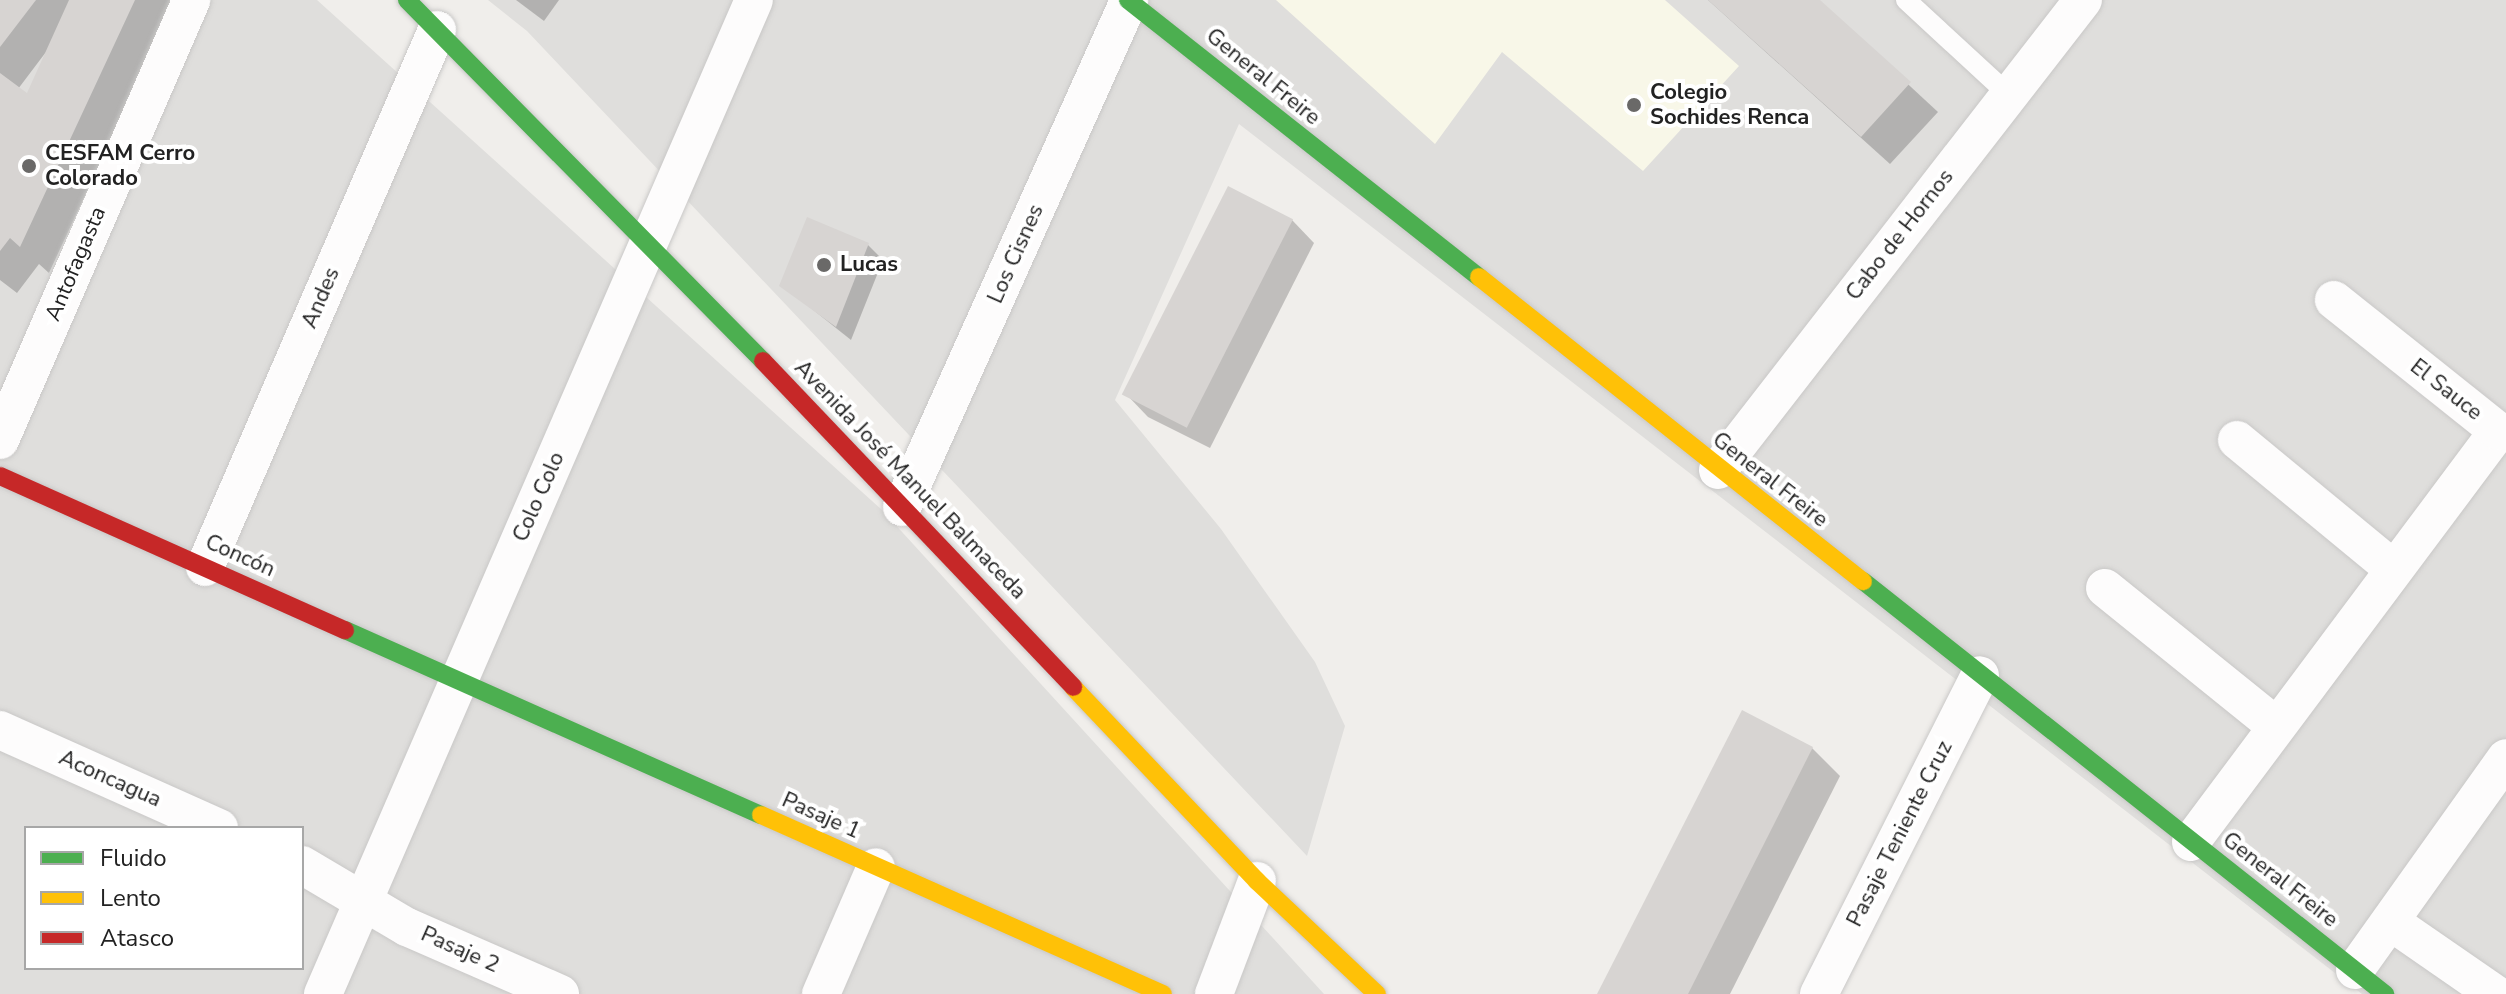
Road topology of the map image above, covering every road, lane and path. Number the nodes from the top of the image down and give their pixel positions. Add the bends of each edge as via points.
1 (191, 0) edge
2 (407, 0) edge
3 (754, 0) edge
4 (1128, 0) edge
5 (1906, 0) edge
6 (2083, 0) edge
7 (437, 30) junction
8 (2009, 95) junction
9 (650, 242) junction
10 (2334, 300) dead end
11 (0, 440) edge
12 (2237, 440) dead end
13 (1718, 470) junction
14 (0, 476) edge
15 (902, 507) junction
16 (205, 567) junction
17 (2391, 567) junction
18 (2105, 588) dead end
19 (1980, 675) junction
20 (460, 680) junction
21 (2275, 725) junction
22 (0, 730) edge
23 (2506, 758) edge
24 (215, 826) edge
25 (2191, 842) junction
26 (304, 866) edge
27 (876, 867) junction
28 (1257, 881) junction
29 (364, 901) junction
30 (2391, 922) junction
31 (2355, 970) junction
32 (323, 994) edge
33 (560, 994) edge
34 (821, 994) edge
35 (1163, 994) edge
36 (1214, 994) edge
37 (1377, 994) edge
38 (1819, 994) edge
39 (2385, 994) edge
40 (2495, 994) edge

1 - 11 street, Antofagasta
2 - 7 street, Avenida José Manuel Balmaceda
3 - 9 street, Colo Colo
4 - 13 street, General Freire
4 - 15 street, Los Cisnes
5 - 8 lane
6 - 8 street, Cabo de Hornos
7 - 9 street, Avenida José Manuel Balmaceda
7 - 16 street, Andes
8 - 13 street, Cabo de Hornos
9 - 15 street, Avenida José Manuel Balmaceda
9 - 20 street, Colo Colo
10 - 17 street, El Sauce via 2498,431
12 - 17 street
13 - 19 street, General Freire
14 - 16 street, Concón
15 - 28 street, Avenida José Manuel Balmaceda
16 - 20 street, Concón
17 - 21 street, El Sauce
18 - 21 street
19 - 25 street, General Freire
19 - 38 street, Pasaje Teniente Cruz
20 - 27 street, Pasaje 1
20 - 29 street, Colo Colo
21 - 25 street, El Sauce
22 - 24 street, Aconcagua
23 - 30 street
25 - 31 street, General Freire
26 - 29 street
27 - 34 street
27 - 35 street, Pasaje 1
28 - 36 street
28 - 37 street, Avenida José Manuel Balmaceda
29 - 32 street, Colo Colo
29 - 33 street, Pasaje 2
30 - 31 street
30 - 40 street
31 - 39 street, General Freire

